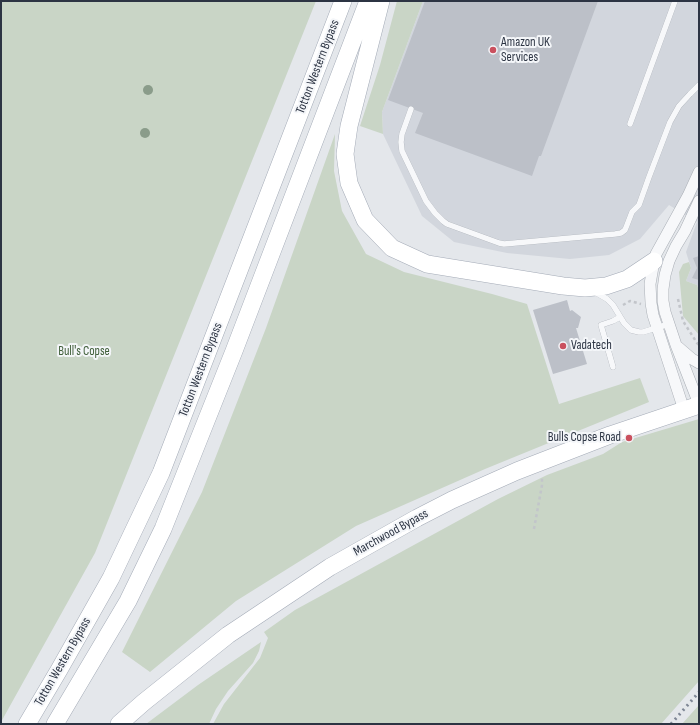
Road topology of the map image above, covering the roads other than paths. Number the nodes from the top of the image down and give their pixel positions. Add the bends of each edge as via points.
1 (343, 1) edge
2 (368, 1) edge
3 (381, 1) edge
4 (675, 1) edge
5 (699, 85) edge
6 (411, 109) dead end
7 (630, 124) dead end
8 (699, 172) edge
9 (699, 201) edge
10 (654, 261) junction
11 (585, 288) junction
12 (620, 317) junction
13 (669, 324) junction
14 (657, 328) junction
15 (676, 345) junction
16 (699, 363) edge
17 (614, 367) dead end
18 (694, 407) edge
19 (27, 724) edge
20 (55, 724) edge
21 (119, 724) edge

1 - 19 main road, Totton Western Bypass via 161,473 111,578
2 - 20 main road, Totton Western Bypass via 234,351 163,528 128,601
3 - 11 main road via 349,126 345,154 349,183 365,220 392,248 427,264
4 - 7 lane
5 - 6 lane via 679,106 670,122 639,205 632,212 625,230 615,234 504,244 447,224 426,201 402,151 402,134
8 - 10 street
9 - 13 street via 669,261 665,275 663,301
10 - 11 main road via 627,279 606,286
10 - 14 street via 650,293
11 - 12 lane via 607,299
12 - 14 lane via 627,328 635,332
12 - 17 lane via 601,325
13 - 14 lane
13 - 15 street
14 - 18 street
15 - 16 street
15 - 18 street
18 - 21 main road, Marchwood Bypass via 610,435 517,471 452,500 330,567 228,635

